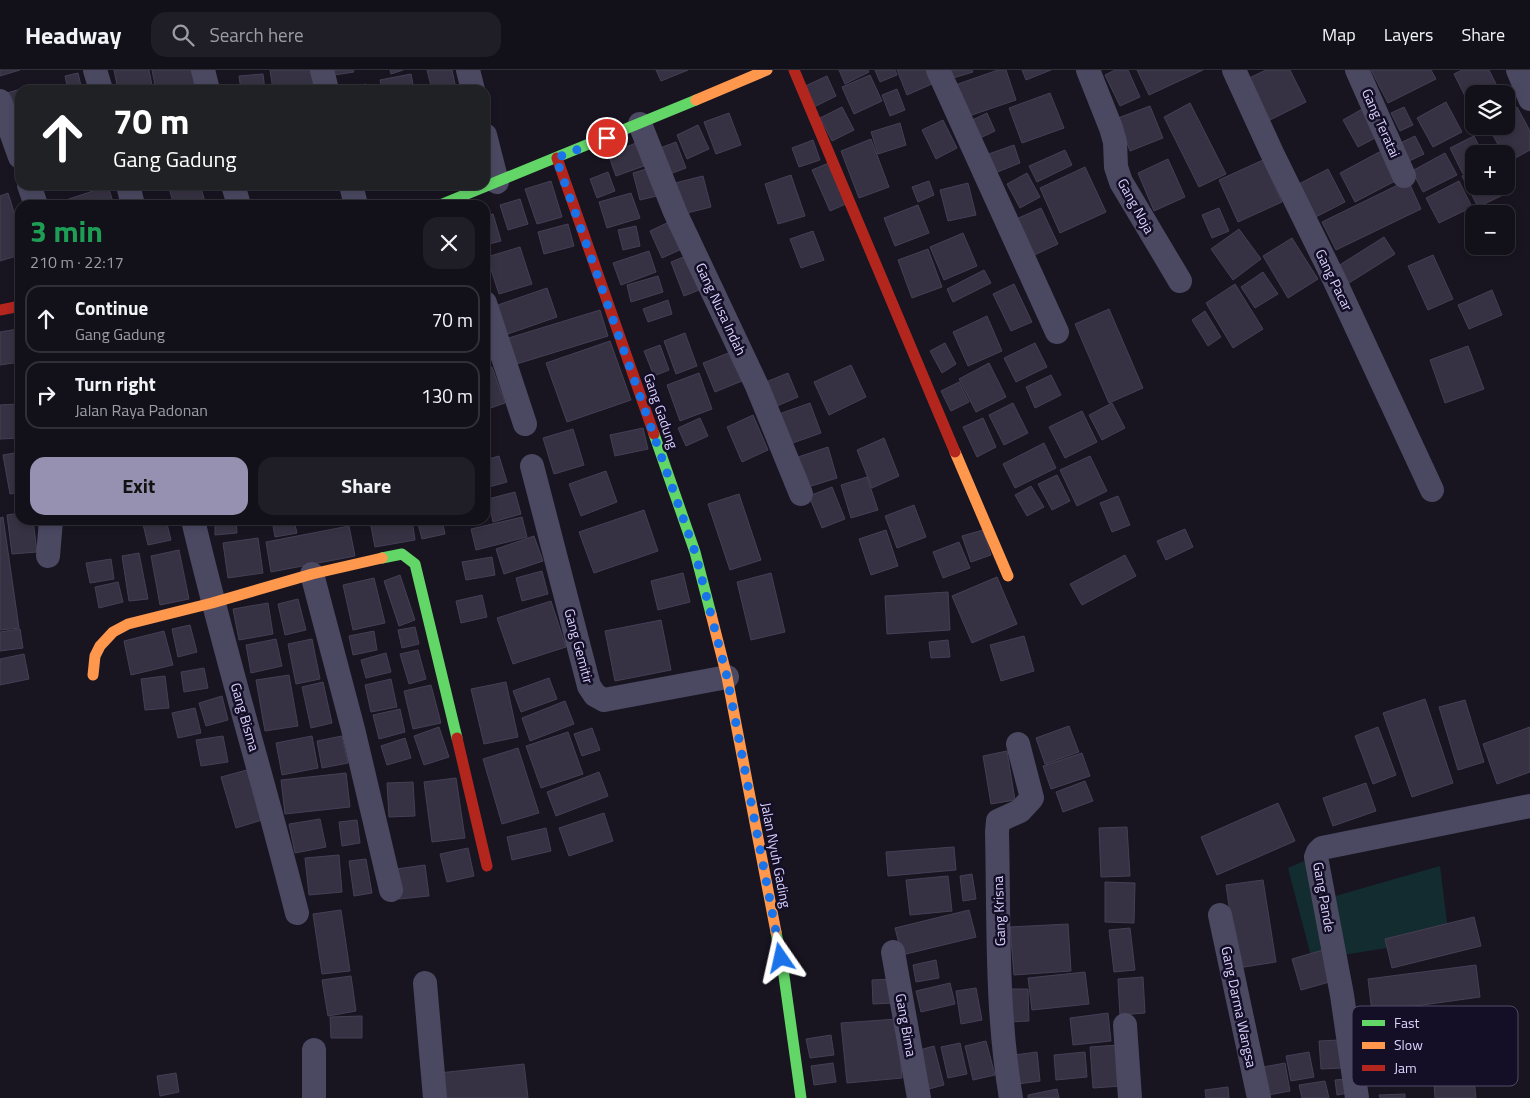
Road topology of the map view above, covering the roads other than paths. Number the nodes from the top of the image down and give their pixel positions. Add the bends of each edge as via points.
1 (94, 70) edge
2 (203, 70) edge
3 (322, 70) edge
4 (468, 70) edge
5 (794, 70) edge
6 (938, 70) edge
7 (1088, 70) edge
8 (1234, 70) edge
9 (1357, 70) edge
10 (1518, 70) edge
11 (754, 73) edge
12 (99, 85) edge
13 (207, 85) edge
14 (326, 85) edge
15 (472, 85) edge
16 (1530, 100) edge
17 (0, 101) edge
18 (640, 124) junction
19 (15, 143) edge
20 (490, 153) edge
21 (556, 158) junction
22 (1404, 176) dead end
23 (498, 182) junction
24 (490, 186) edge
25 (480, 190) edge
26 (457, 200) edge
27 (1180, 280) dead end
28 (15, 307) edge
29 (0, 310) edge
30 (490, 318) edge
31 (1057, 332) dead end
32 (525, 424) dead end
33 (532, 466) dead end
34 (1432, 490) dead end
35 (801, 494) dead end
36 (51, 525) edge
37 (194, 525) edge
38 (48, 556) dead end
39 (312, 574) junction
40 (1008, 576) dead end
41 (212, 603) junction
42 (93, 675) dead end
43 (727, 677) junction
44 (1018, 744) dead end
45 (1530, 806) edge
46 (487, 866) dead end
47 (391, 890) dead end
48 (297, 913) dead end
49 (1220, 916) dead end
50 (893, 952) dead end
51 (426, 983) dead end
52 (1125, 1026) dead end
53 (314, 1050) dead end
54 (1352, 1064) edge
55 (314, 1098) edge
56 (435, 1098) edge
57 (802, 1098) edge
58 (919, 1098) edge
59 (1011, 1098) edge
60 (1130, 1098) edge
61 (1259, 1098) edge

1 - 12 street
2 - 13 street
3 - 14 street
4 - 15 street
5 - 40 street
6 - 31 street
7 - 27 street, Gang Noja via 1111,128 1121,182
8 - 34 street, Gang Pacar
9 - 22 street, Gang Teratai
10 - 16 street
11 - 18 street
17 - 19 street
18 - 21 street
18 - 35 street, Gang Nusa Indah via 675,212 757,386
20 - 23 street
21 - 23 street
21 - 43 street, Gang Gadung via 695,552
23 - 24 street
25 - 26 street
28 - 29 street
30 - 32 street
33 - 43 street, Gang Gemitir via 589,686 595,695 604,700
36 - 38 street
37 - 41 street, Gang Bisma
39 - 41 street
39 - 46 street via 397,554 415,564
39 - 47 street
41 - 42 street via 128,624 113,632 95,656
41 - 48 street, Gang Bisma
43 - 57 street, Jalan Nyuh Gading via 784,976
44 - 59 street, Gang Krisna via 1032,798 1020,811 998,821 997,832 1002,1012
45 - 54 street, Gang Pande via 1322,848 1318,852 1316,858
49 - 61 street, Gang Darma Wangsa
50 - 58 street, Gang Bima
51 - 56 street
52 - 60 street
53 - 55 street

